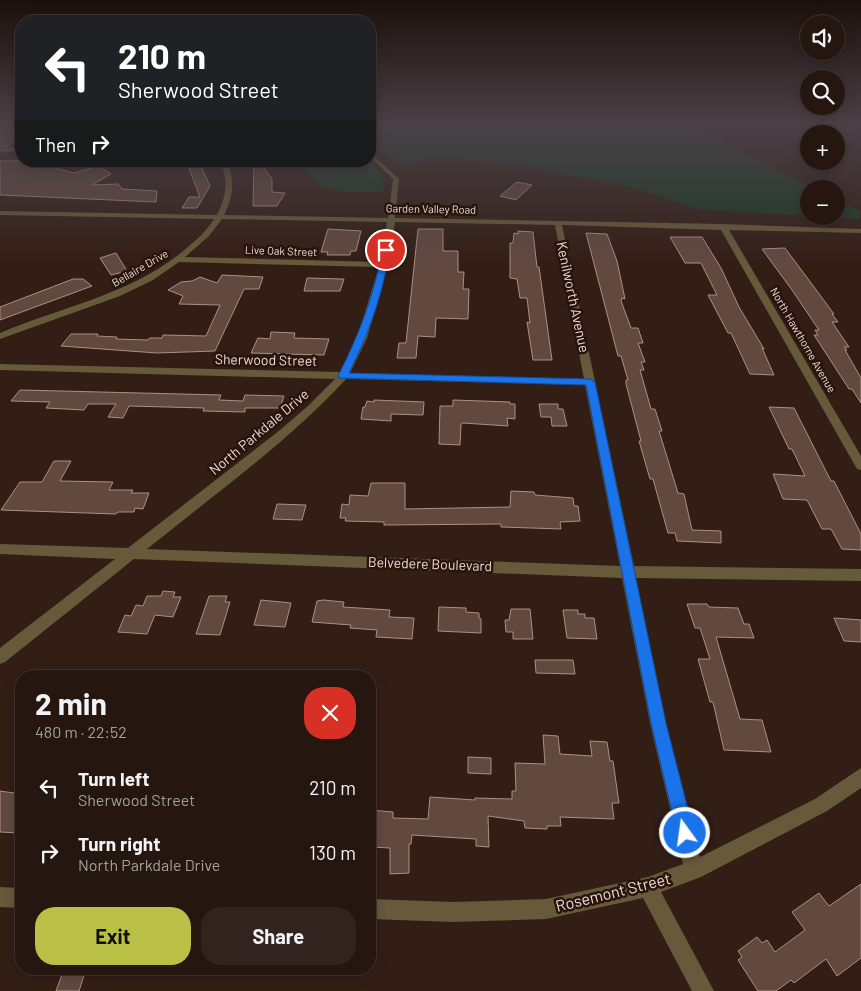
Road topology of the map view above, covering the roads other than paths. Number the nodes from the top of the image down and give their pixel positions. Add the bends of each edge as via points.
1 (228, 171) edge
2 (390, 171) edge
3 (0, 213) edge
4 (220, 216) junction
5 (390, 220) junction
6 (558, 223) junction
7 (722, 226) junction
8 (861, 231) edge
9 (178, 259) junction
10 (384, 265) junction
11 (0, 336) edge
12 (0, 367) edge
13 (343, 376) junction
14 (590, 382) junction
15 (861, 466) edge
16 (0, 549) edge
17 (132, 553) junction
18 (630, 572) junction
19 (861, 575) edge
20 (0, 657) edge
21 (861, 777) edge
22 (694, 870) junction
23 (648, 887) junction
24 (0, 897) edge
25 (15, 898) edge
26 (376, 909) edge
27 (703, 991) edge

1 - 4 street, Bellaire Drive via 229,194
2 - 5 street, North Parkdale Drive via 396,179
3 - 4 street, Garden Valley Road
4 - 5 street, Garden Valley Road
4 - 9 street, Bellaire Drive via 213,228
5 - 6 street, Garden Valley Road
5 - 10 street, North Parkdale Drive
6 - 7 street, Garden Valley Road
6 - 14 street, Kenilworth Avenue
7 - 8 street, Garden Valley Road
7 - 15 street, North Hawthorne Avenue
9 - 10 street, Live Oak Street
9 - 11 street, Bellaire Drive via 133,287 106,299
10 - 13 street, North Parkdale Drive via 362,338
12 - 13 street, Sherwood Street
13 - 14 street, Sherwood Street
13 - 17 street, North Parkdale Drive via 284,433
14 - 18 street, Kenilworth Avenue
16 - 17 street, Belvedere Boulevard
17 - 18 street, Belvedere Boulevard
17 - 20 street, North Parkdale Drive
18 - 19 street, Belvedere Boulevard
18 - 22 street, Kenilworth Avenue via 658,723
21 - 22 street, Rosemont Street via 821,805
22 - 23 street, Rosemont Street
23 - 26 street, Rosemont Street via 546,909 453,912
23 - 27 street
24 - 25 street

